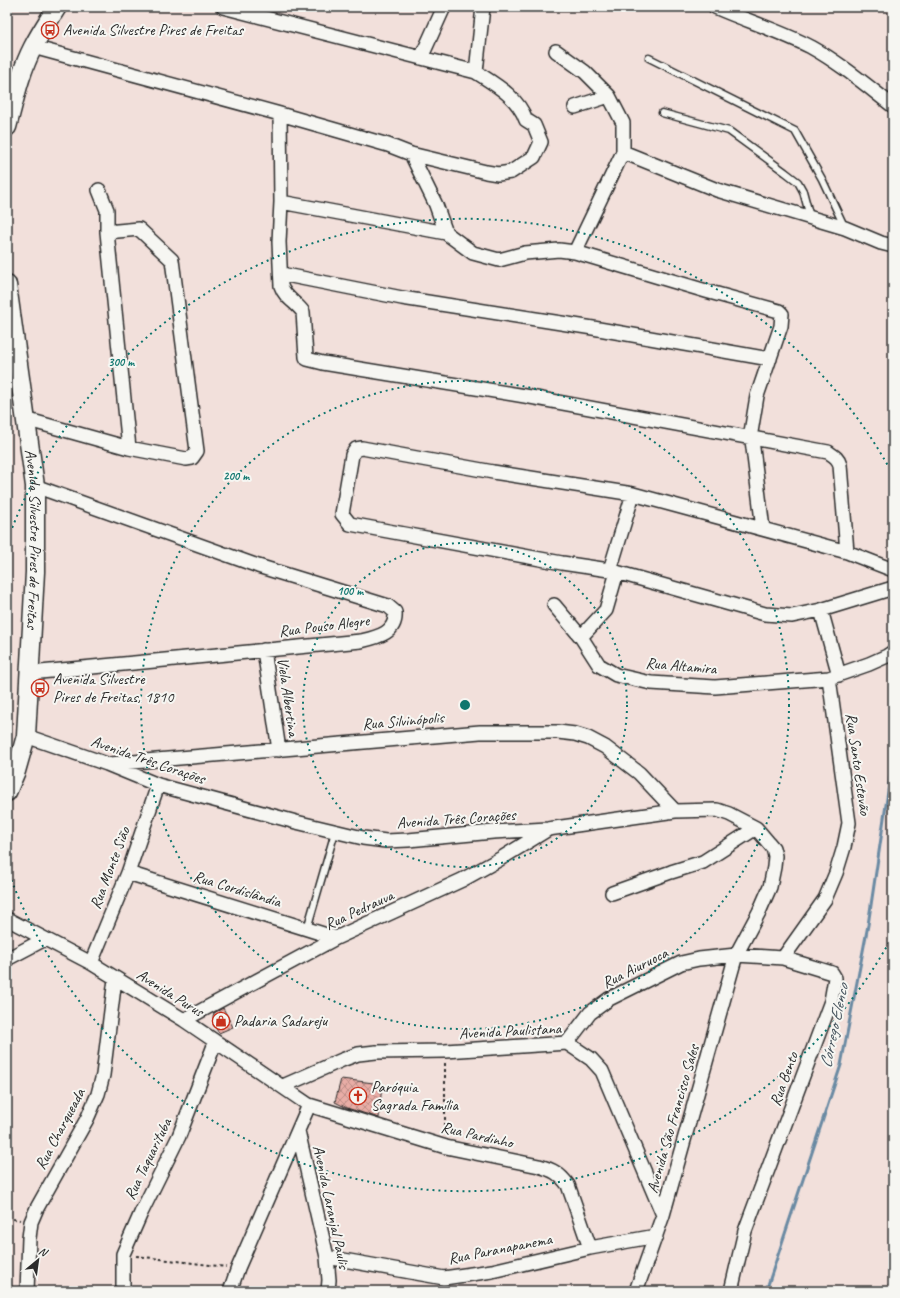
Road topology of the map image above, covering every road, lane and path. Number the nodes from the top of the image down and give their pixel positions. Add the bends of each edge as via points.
1 (57, 7) edge
2 (223, 7) edge
3 (444, 7) edge
4 (483, 7) edge
5 (715, 7) edge
6 (33, 47) junction
7 (556, 51) dead end
8 (421, 58) junction
9 (648, 58) dead end
10 (476, 72) junction
11 (609, 96) junction
12 (893, 106) edge
13 (575, 107) dead end
14 (662, 113) dead end
15 (280, 114) junction
16 (7, 127) edge
17 (623, 152) junction
18 (411, 154) junction
19 (99, 190) dead end
20 (281, 202) junction
21 (811, 218) junction
22 (845, 228) junction
23 (107, 232) junction
24 (446, 233) junction
25 (893, 246) edge
26 (575, 252) junction
27 (280, 274) junction
28 (7, 285) edge
29 (770, 360) junction
30 (25, 419) junction
31 (751, 438) junction
32 (129, 448) junction
33 (35, 486) junction
34 (633, 494) junction
35 (763, 529) junction
36 (847, 552) junction
37 (893, 570) edge
38 (614, 571) junction
39 (893, 588) edge
40 (554, 605) dead end
41 (821, 610) junction
42 (581, 637) junction
43 (264, 650) junction
44 (893, 652) edge
45 (30, 673) junction
46 (834, 677) junction
47 (26, 736) junction
48 (279, 750) junction
49 (107, 764) junction
50 (158, 785) junction
51 (7, 792) edge
52 (675, 811) junction
53 (756, 828) junction
54 (548, 829) junction
55 (335, 832) junction
56 (128, 873) junction
57 (612, 893) dead end
58 (7, 919) edge
59 (307, 929) junction
60 (336, 938) junction
61 (45, 939) junction
62 (736, 955) junction
63 (783, 958) junction
64 (7, 959) edge
65 (91, 963) junction
66 (115, 979) junction
67 (184, 1020) junction
68 (215, 1042) junction
69 (567, 1043) junction
70 (445, 1051) junction
71 (283, 1086) junction
72 (309, 1105) junction
73 (298, 1131) junction
74 (446, 1147) junction
75 (663, 1215) junction
76 (656, 1236) junction
77 (590, 1248) junction
78 (123, 1254) junction
79 (327, 1257) junction
80 (238, 1268) junction
81 (27, 1291) edge
82 (124, 1291) edge
83 (230, 1291) edge
84 (328, 1291) edge
85 (636, 1291) edge
86 (731, 1291) edge

1 - 6 main road
2 - 8 street
3 - 8 street
4 - 10 street
5 - 12 street via 810,47 834,61
6 - 15 street
6 - 16 main road via 16,90
7 - 11 street via 585,72
8 - 10 street
9 - 22 lane via 795,132 822,179
10 - 18 street via 506,91 524,113 526,120 534,124 541,142 534,157 511,172 498,174
11 - 13 street
11 - 17 street via 623,123
14 - 21 lane via 729,132 735,136 798,182
15 - 18 street
15 - 20 street
17 - 21 street via 717,190
17 - 26 street
18 - 24 street via 436,205
19 - 23 street via 107,210
20 - 24 street
20 - 27 street
21 - 22 street
22 - 25 street
23 - 32 street
23 - 32 street via 139,229 172,260 197,450 192,458 186,459
24 - 26 street via 473,253 499,260 525,253 559,250
26 - 29 street via 779,311 782,314 781,326
27 - 29 street via 402,298 594,328
27 - 31 street via 283,292 303,312 308,359
28 - 30 main road, Avenida Silvestre Pires de Freitas
29 - 31 street via 757,396
30 - 32 street
30 - 33 main road, Avenida Silvestre Pires de Freitas
31 - 35 street
31 - 36 street via 828,452 839,460
33 - 43 street, Rua Pouso Alegre via 258,566 388,606 395,612 396,619 392,626 386,633 375,638
33 - 45 main road, Avenida Silvestre Pires de Freitas via 35,572
34 - 35 street
34 - 38 street
34 - 38 street via 362,448 356,449 352,455 342,514 350,524
35 - 36 street
36 - 37 street
38 - 41 street via 765,614 792,616
38 - 42 street via 606,610
39 - 41 street
40 - 42 street, Rua Altamira
41 - 46 street, Rua Santo Estevão
42 - 46 street, Rua Altamira via 599,665 606,671 651,682 715,688
43 - 45 street, Rua Pouso Alegre
43 - 48 street, Viela Albertina
44 - 46 street
45 - 47 main road, Avenida Silvestre Pires de Freitas
46 - 63 street, Rua Santo Estevão via 850,823 840,860 825,899
47 - 49 street, Avenida Três Corações
47 - 51 main road, Avenida Silvestre Pires de Freitas
48 - 49 street, Rua Silvinópolis
48 - 52 street, Rua Silvinópolis via 480,732 575,734 605,747 628,764
49 - 50 street, Avenida Três Corações
50 - 55 street, Avenida Três Corações
50 - 56 street, Rua Monte Sião
52 - 53 street, Avenida Três Corações via 717,810
52 - 54 street, Avenida Três Corações
53 - 57 street via 703,862
53 - 62 street, Avenida Três Corações via 773,848 774,867 770,887 760,912
54 - 55 street, Avenida Três Corações via 386,841
54 - 60 street, Rua Pedrauva via 462,880
55 - 59 lane
56 - 59 street, Rua Cordislândia
56 - 65 street, Rua Monte Sião
58 - 61 street, Avenida Purus
59 - 60 street, Rua Cordislândia
60 - 67 street, Rua Pedrauva
61 - 64 street
61 - 65 street, Avenida Purus
62 - 63 street, Rua Bento
62 - 69 street, Rua Aiuruoca via 681,963 609,999 590,1013
62 - 75 street, Avenida São Francisco Sales
63 - 86 street, Rua Bento via 832,973 835,978 834,988 745,1231
65 - 66 street, Avenida Purus
66 - 67 street, Avenida Purus
66 - 81 street, Rua Charqueada via 103,1075 98,1094 31,1222
67 - 68 street, Avenida Purus
68 - 71 street, Avenida Purus
68 - 78 street, Rua Taquarituba via 179,1136
69 - 70 street, Avenida Paulistana
69 - 75 street, Avenida Paulistana via 591,1059 602,1071
70 - 71 street, Avenida Paulistana via 358,1054
70 - 74 path
71 - 72 street, Avenida Purus
72 - 73 street
72 - 74 street, Rua Pardinho
73 - 79 street, Avenida Laranjal Paulis
73 - 80 street
74 - 77 street, Rua Pardinho via 539,1166 562,1176 568,1185
75 - 76 street, Avenida São Francisco Sales
76 - 77 street, Rua Paranapanema
76 - 85 street, Avenida São Francisco Sales
77 - 79 street, Rua Paranapanema via 492,1271 444,1278
78 - 80 path
78 - 82 street, Rua Taquarituba
79 - 84 street, Avenida Laranjal Paulis
80 - 83 street

